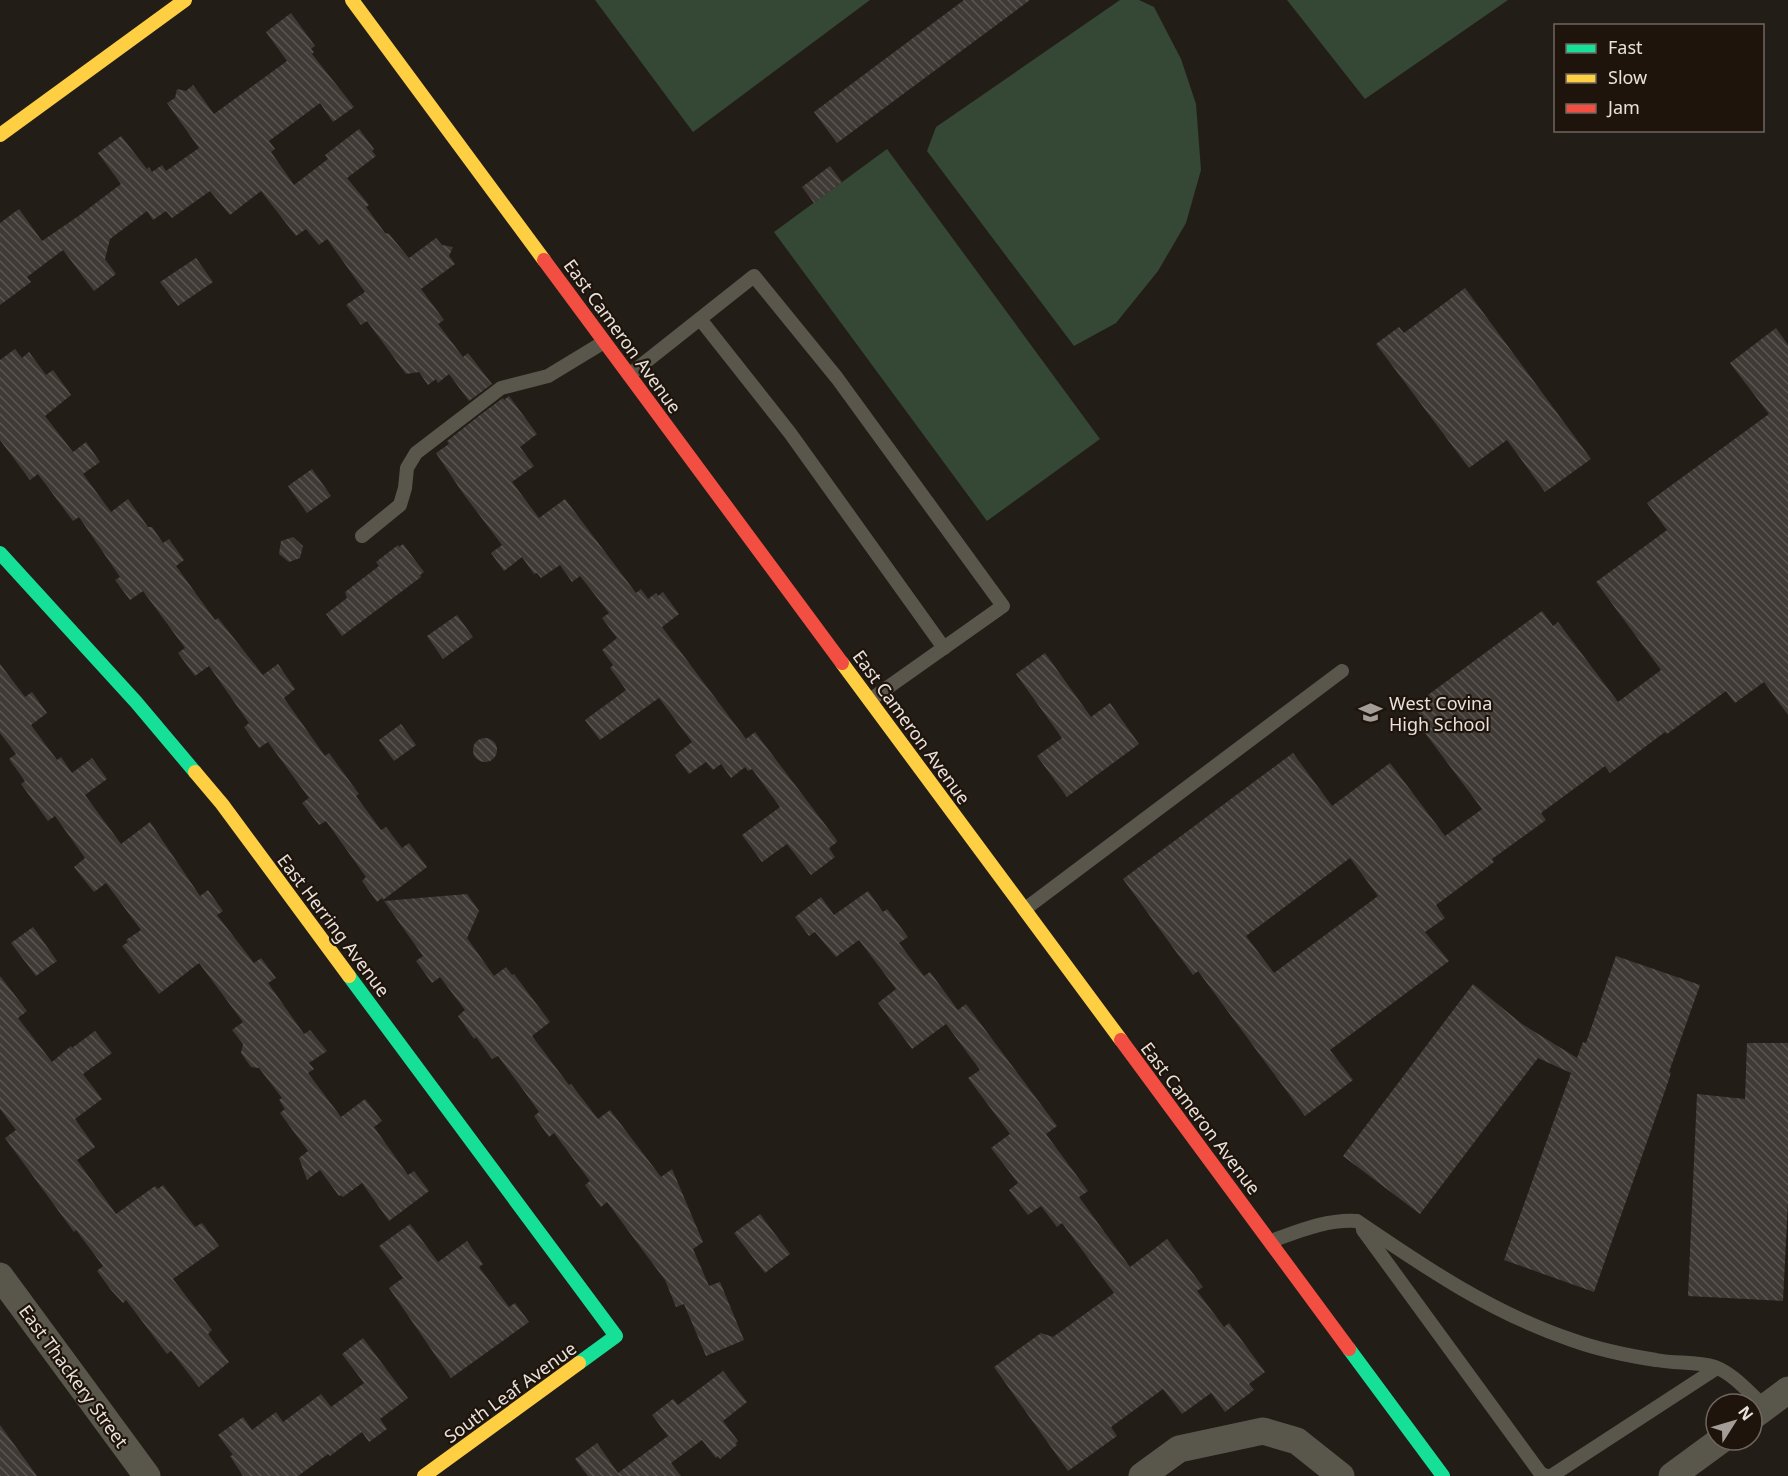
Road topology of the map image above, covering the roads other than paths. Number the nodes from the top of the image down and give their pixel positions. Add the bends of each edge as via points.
1 (185, 0) edge
2 (352, 0) edge
3 (0, 135) edge
4 (700, 319) junction
5 (604, 342) junction
6 (629, 375) junction
7 (362, 536) dead end
8 (0, 553) edge
9 (944, 648) junction
10 (1342, 671) dead end
11 (870, 700) junction
12 (1024, 910) junction
13 (1357, 1221) junction
14 (1270, 1241) junction
15 (0, 1276) edge
16 (616, 1336) joint
17 (1717, 1368) junction
18 (1788, 1390) edge
19 (1744, 1392) edge
20 (1764, 1408) edge
21 (1704, 1452) edge
22 (147, 1476) edge
23 (424, 1476) edge
24 (1143, 1476) edge
25 (1341, 1476) edge
26 (1443, 1476) edge
27 (1546, 1476) edge
28 (1551, 1476) edge
29 (1672, 1476) edge

1 - 3 main road
2 - 5 main road, East Cameron Avenue
4 - 6 lane
4 - 9 lane via 790,433
4 - 9 lane via 754,276 837,378 1003,606
5 - 6 main road, East Cameron Avenue
5 - 7 lane via 548,376 501,388 416,453 407,468 400,505
6 - 11 main road, East Cameron Avenue
8 - 16 main road, East Herring Avenue via 136,702 222,804
9 - 11 lane
10 - 12 lane
11 - 12 main road, East Cameron Avenue
12 - 14 main road, East Cameron Avenue
13 - 14 lane via 1318,1225
13 - 17 lane via 1438,1277 1507,1315 1573,1341 1658,1361
13 - 27 lane
14 - 26 main road, East Cameron Avenue
15 - 22 street, East Thackery Street
16 - 23 main road, South Leaf Avenue
17 - 19 lane via 1737,1381
17 - 28 lane
18 - 20 street
21 - 29 street
24 - 25 street via 1179,1449 1263,1431 1297,1441

